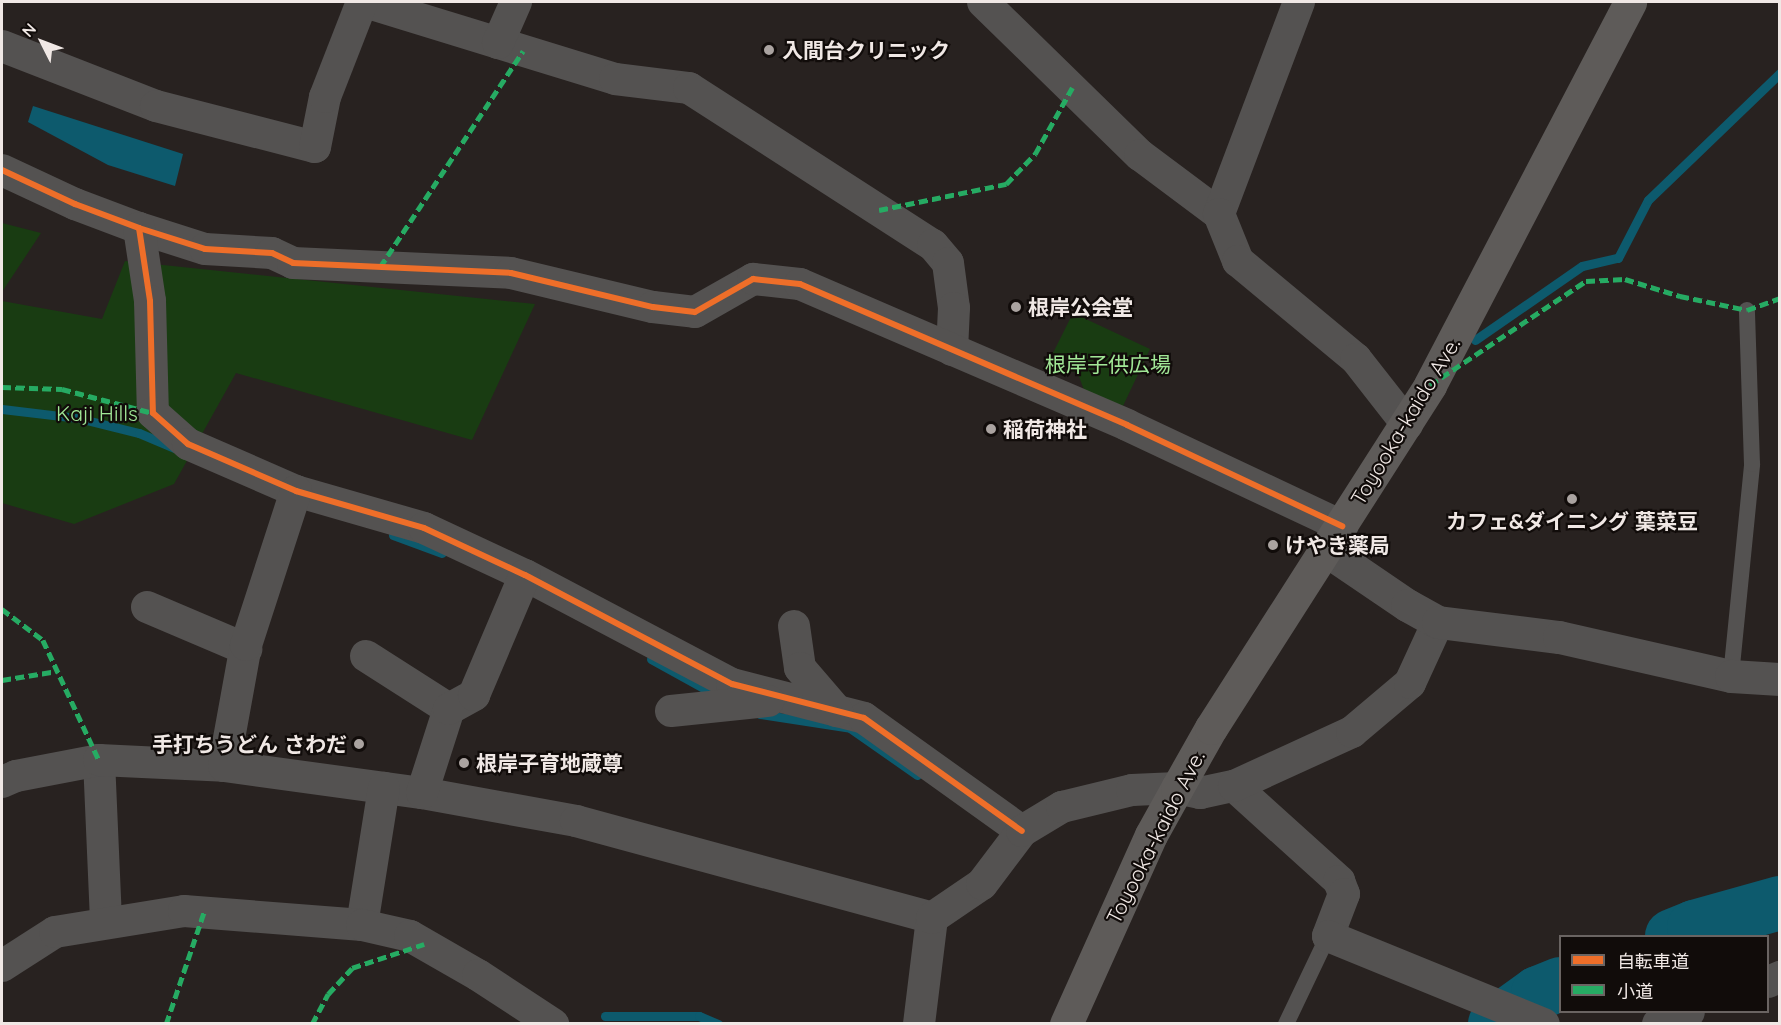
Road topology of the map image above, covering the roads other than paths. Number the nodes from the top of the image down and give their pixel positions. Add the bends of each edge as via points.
1 (364, 2) edge
2 (516, 2) edge
3 (983, 2) edge
4 (1299, 2) edge
5 (1630, 2) edge
6 (498, 43) junction
7 (2, 46) edge
8 (2, 170) edge
9 (1219, 214) junction
10 (140, 228) junction
11 (1747, 310) dead end
12 (952, 350) junction
13 (1407, 424) junction
14 (296, 491) junction
15 (1334, 538) junction
16 (525, 574) junction
17 (147, 607) dead end
18 (1438, 622) junction
19 (794, 626) dead end
20 (246, 649) junction
21 (366, 656) dead end
22 (1777, 674) edge
23 (1731, 676) junction
24 (788, 699) junction
25 (449, 709) junction
26 (671, 711) dead end
27 (837, 711) junction
28 (99, 760) junction
29 (224, 766) junction
30 (2, 782) edge
31 (1234, 786) junction
32 (384, 788) junction
33 (1177, 788) junction
34 (422, 793) junction
35 (1022, 831) junction
36 (932, 918) junction
37 (106, 922) junction
38 (362, 925) junction
39 (1328, 936) junction
40 (2, 966) edge
41 (1684, 1013) edge
42 (553, 1023) edge
43 (920, 1023) edge
44 (1065, 1023) edge
45 (1286, 1023) edge
46 (1544, 1023) edge
47 (1658, 1023) edge

1 - 6 street
1 - 7 street via 325,97 315,147 156,106
2 - 6 street
3 - 9 street via 1140,155
4 - 9 street
5 - 13 main road, Toyooka-kaido Ave.
6 - 12 street via 615,79 689,88 933,245 948,263 954,308
8 - 10 street via 75,204
9 - 13 street via 1238,261 1356,359
10 - 12 street via 205,249 272,253 294,263 511,273 653,307 695,312 753,279 800,284
10 - 14 street via 150,301 153,413 188,444
11 - 23 lane via 1752,464
12 - 15 street via 1127,426
13 - 15 main road, Toyooka-kaido Ave.
14 - 16 street via 424,528
14 - 20 street
15 - 18 street via 1407,605
15 - 33 main road, Toyooka-kaido Ave. via 1211,728
16 - 24 street via 732,684
16 - 25 street via 474,694
17 - 20 street
18 - 23 street via 1559,637
18 - 31 street via 1410,683 1352,732
19 - 27 street via 800,668
20 - 29 street
21 - 25 street
22 - 23 street
24 - 26 street
24 - 27 street
25 - 34 street
27 - 35 street via 864,718
28 - 29 street
28 - 30 street
28 - 37 street
29 - 32 street
31 - 33 street via 1200,793
31 - 39 street via 1339,881 1344,894
32 - 34 street
32 - 38 street
33 - 35 street via 1132,790 1062,807
33 - 44 main road, Toyooka-kaido Ave. via 1151,835
34 - 36 street via 576,821
35 - 36 street via 982,884
36 - 43 street
37 - 38 street via 184,911
37 - 40 street via 55,932
38 - 42 street via 410,936
39 - 45 lane
39 - 46 street
41 - 47 street

